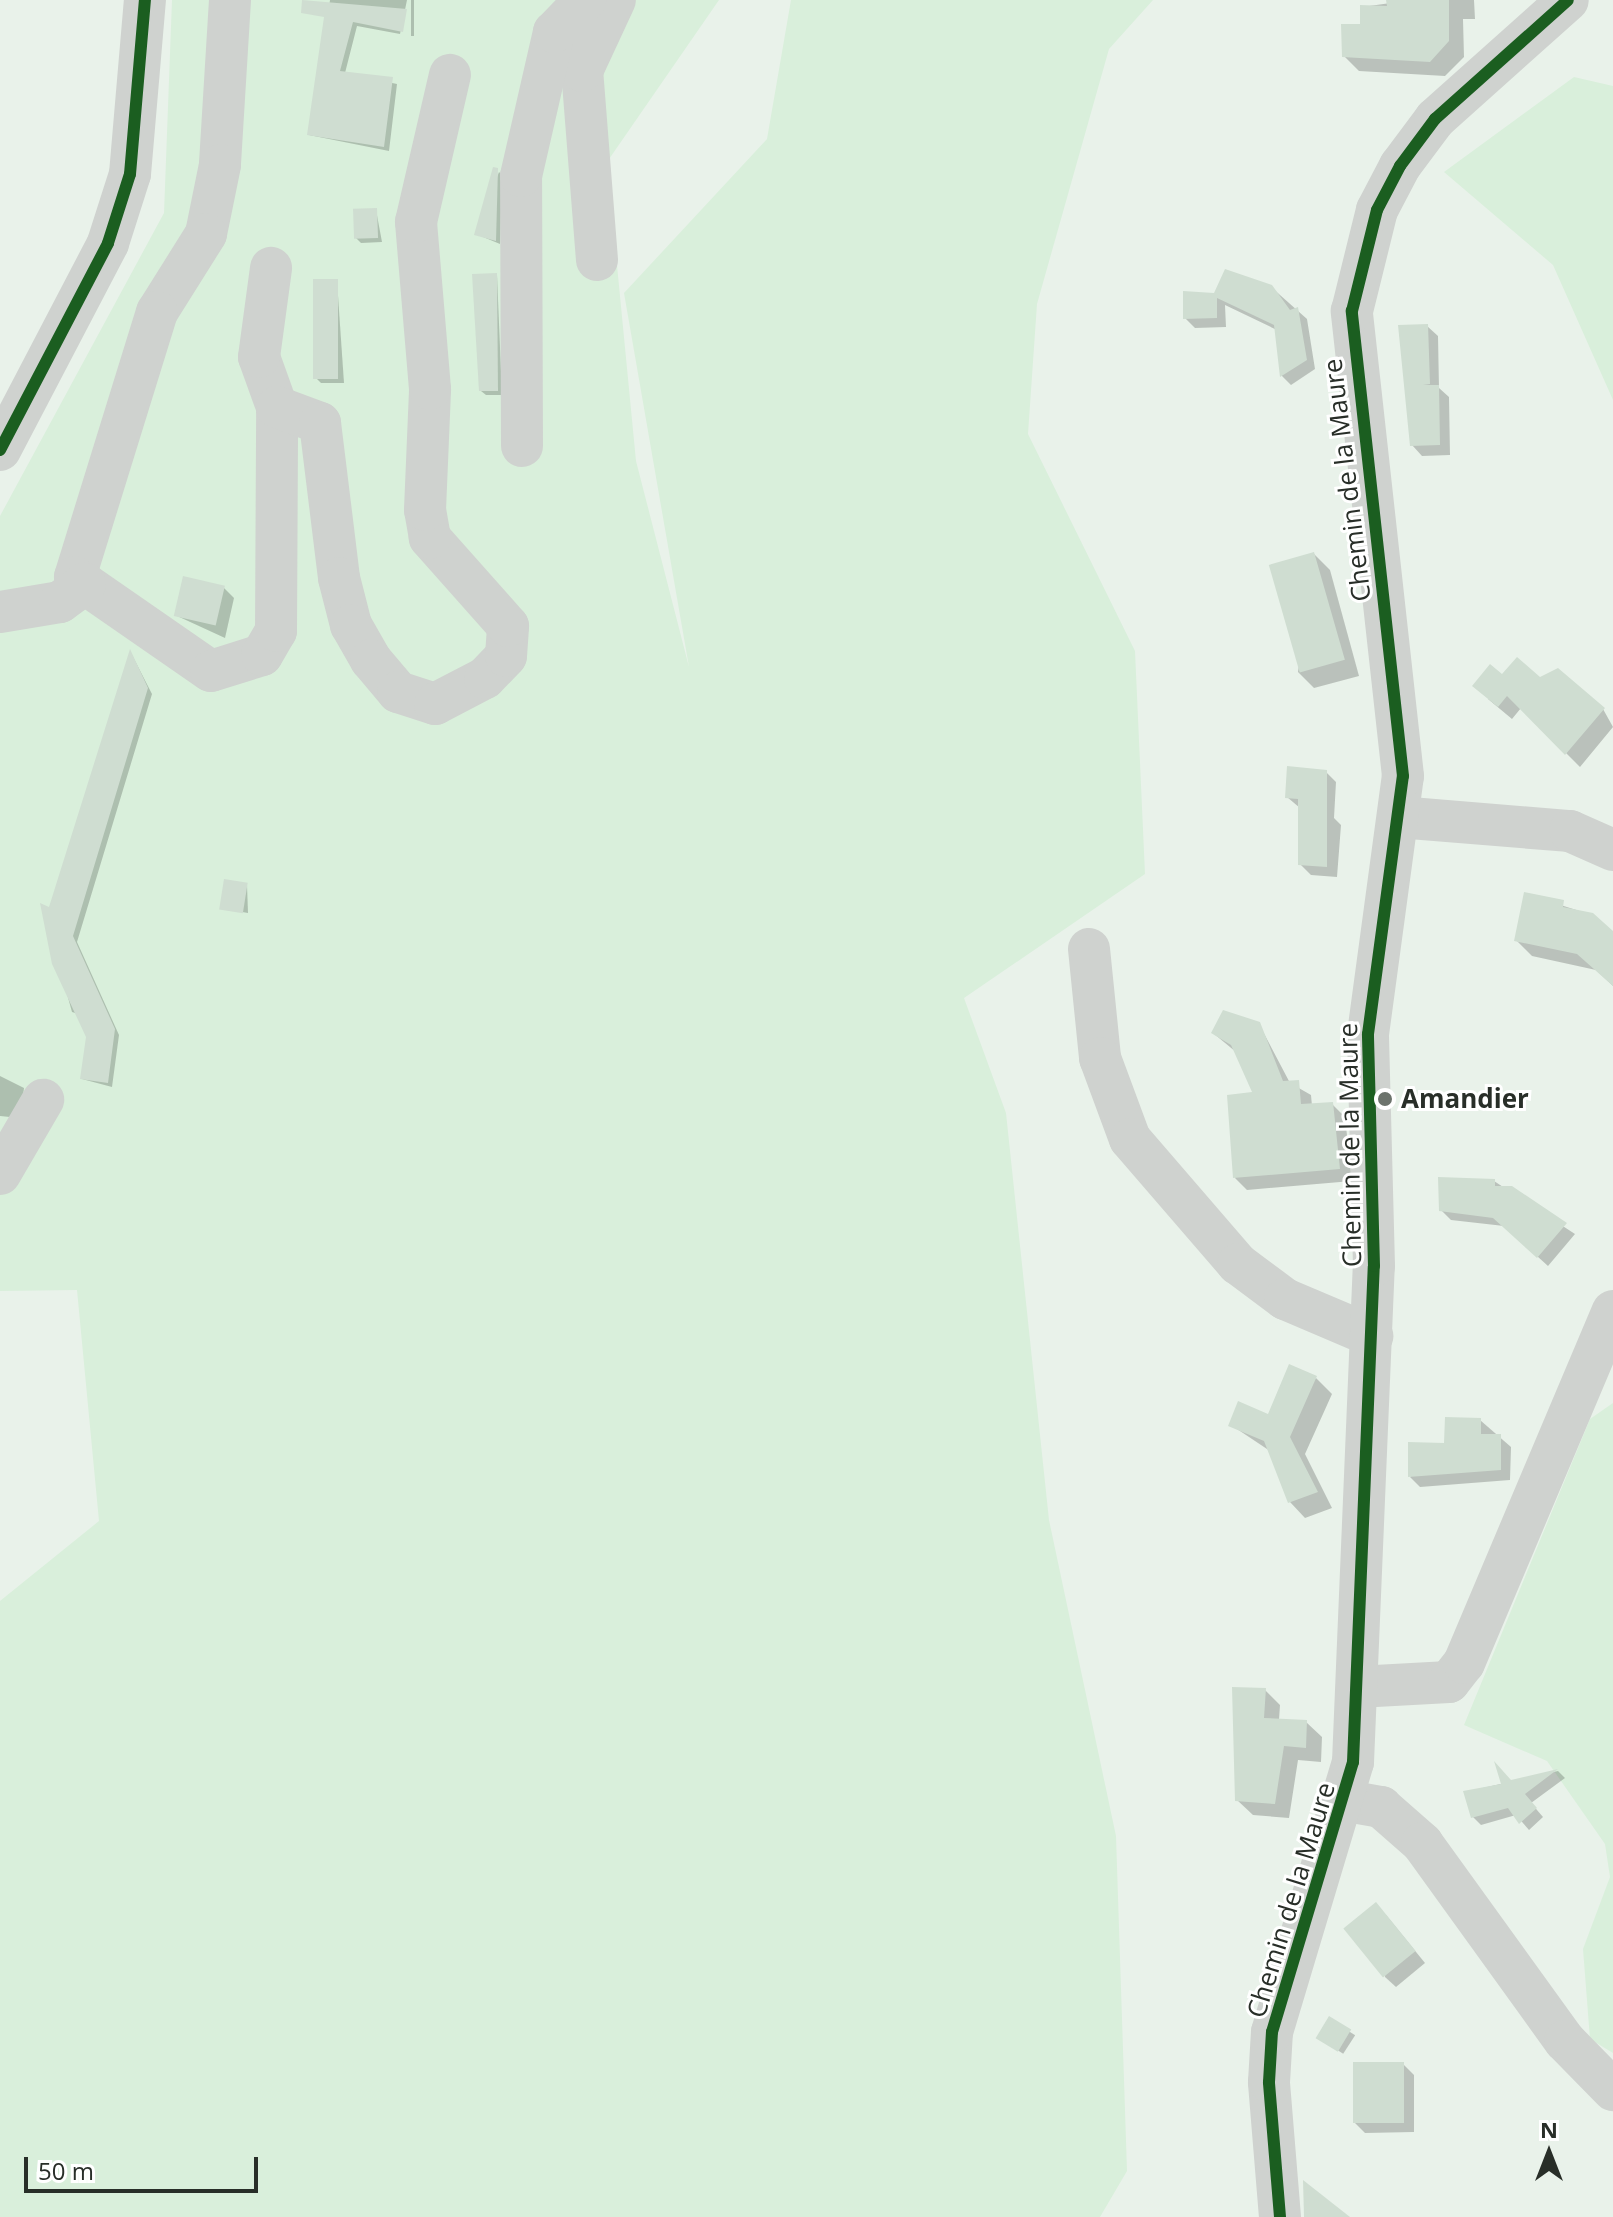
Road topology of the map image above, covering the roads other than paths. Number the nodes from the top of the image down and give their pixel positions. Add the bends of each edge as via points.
1 (145, 0) edge
2 (230, 0) edge
3 (585, 0) edge
4 (615, 0) edge
5 (1568, 0) edge
6 (450, 75) dead end
7 (597, 260) dead end
8 (271, 268) dead end
9 (277, 407) junction
10 (522, 446) dead end
11 (0, 450) edge
12 (85, 584) junction
13 (0, 612) edge
14 (1398, 817) junction
15 (1613, 850) edge
16 (1089, 949) dead end
17 (43, 1100) dead end
18 (0, 1174) edge
19 (1613, 1311) edge
20 (1372, 1336) junction
21 (1357, 1687) junction
22 (1347, 1801) junction
23 (1613, 2090) edge
24 (1280, 2217) edge

1 - 11 street via 130,174 108,243
2 - 12 street via 220,165 206,234 157,312 80,542 75,577
3 - 10 street via 554,32 521,176
4 - 7 street via 582,71
5 - 14 street, Chemin de la Maure via 1435,119 1377,210 1361,262 1353,360 1398,719
6 - 9 street via 416,222 430,389 425,510 430,538 508,626 506,656 485,678 435,704 398,692 371,660 351,625 339,578 320,423 302,410
8 - 9 street via 259,357
9 - 12 street via 276,631 262,655 211,671
12 - 13 street via 60,602
14 - 15 street via 1570,831
14 - 20 street, Chemin de la Maure via 1368,1034
16 - 20 street via 1100,1058 1130,1139 1238,1264 1285,1299
17 - 18 street
19 - 21 street via 1464,1663 1449,1682
20 - 21 street, Chemin de la Maure
21 - 22 street, Chemin de la Maure
22 - 23 street via 1381,1807 1422,1843 1565,2041
22 - 24 street, Chemin de la Maure via 1272,2032 1269,2082

